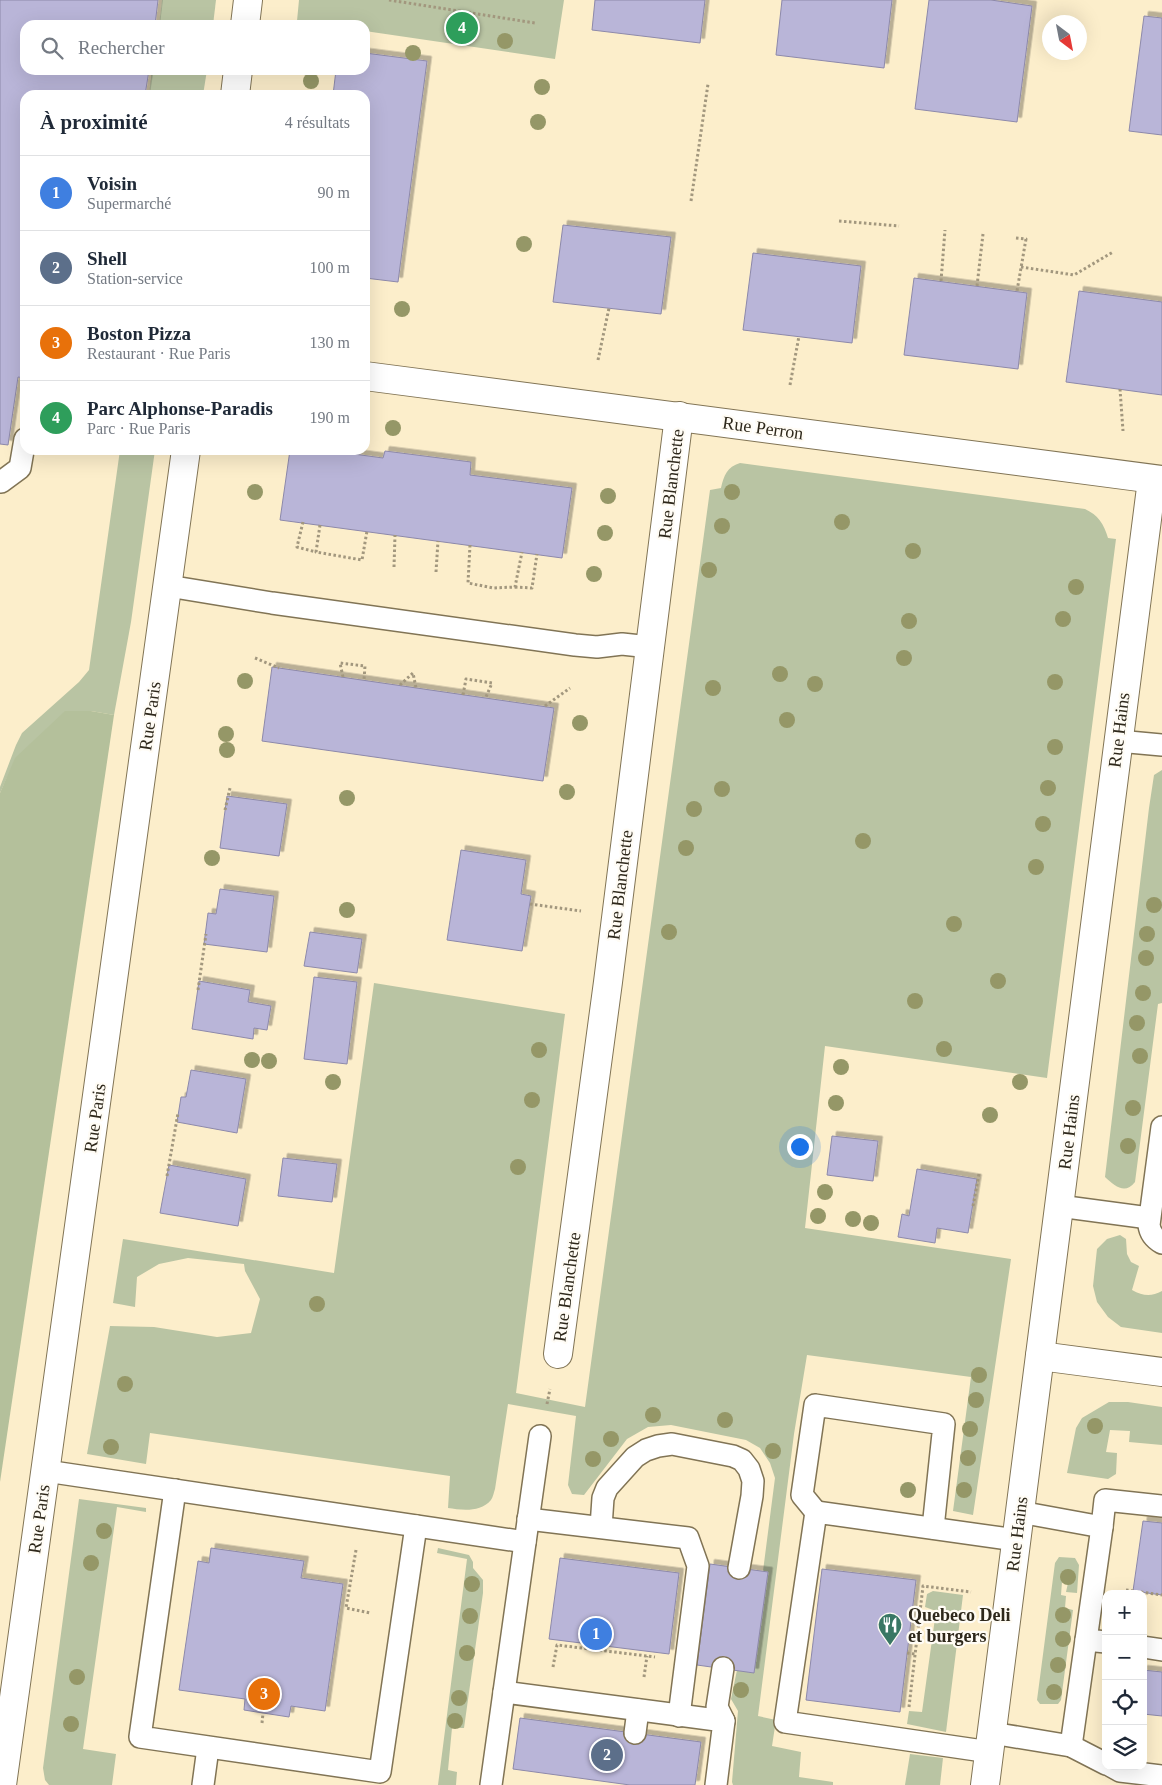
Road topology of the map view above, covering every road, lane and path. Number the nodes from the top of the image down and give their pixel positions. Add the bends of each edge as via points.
1 (248, 0) edge
2 (389, 0) edge
3 (245, 20) edge
4 (535, 23) dead end
5 (237, 75) edge
6 (708, 84) dead end
7 (236, 90) edge
8 (691, 201) dead end
9 (839, 221) dead end
10 (900, 226) dead end
11 (945, 230) dead end
12 (983, 234) dead end
13 (1016, 238) dead end
14 (1113, 252) dead end
15 (1021, 267) junction
16 (941, 282) dead end
17 (977, 286) dead end
18 (1017, 291) dead end
19 (608, 308) dead end
20 (799, 336) dead end
21 (598, 360) dead end
22 (370, 377) edge
23 (790, 385) dead end
24 (1120, 389) dead end
25 (679, 416) junction
26 (1123, 431) dead end
27 (22, 455) edge
28 (185, 455) edge
29 (1157, 480) edge
30 (0, 485) edge
31 (303, 522) dead end
32 (320, 525) dead end
33 (366, 531) dead end
34 (395, 535) dead end
35 (438, 540) dead end
36 (470, 545) dead end
37 (316, 552) junction
38 (522, 552) dead end
39 (537, 554) dead end
40 (394, 568) dead end
41 (436, 572) dead end
42 (168, 586) junction
43 (515, 587) junction
44 (650, 647) junction
45 (256, 658) dead end
46 (279, 668) dead end
47 (343, 677) dead end
48 (364, 680) dead end
49 (400, 686) dead end
50 (416, 688) dead end
51 (570, 688) dead end
52 (463, 695) dead end
53 (486, 698) dead end
54 (545, 706) dead end
55 (1118, 741) junction
56 (1162, 745) edge
57 (230, 788) dead end
58 (225, 810) dead end
59 (530, 904) dead end
60 (617, 915) junction
61 (206, 934) dead end
62 (198, 990) dead end
63 (178, 1113) dead end
64 (1162, 1127) edge
65 (978, 1174) dead end
66 (167, 1176) dead end
67 (973, 1206) dead end
68 (1059, 1206) junction
69 (1150, 1218) junction
70 (1162, 1243) edge
71 (558, 1354) joint
72 (1040, 1356) junction
73 (1162, 1372) edge
74 (540, 1436) joint
75 (46, 1471) junction
76 (175, 1490) junction
77 (1162, 1506) edge
78 (816, 1512) junction
79 (1020, 1512) junction
80 (528, 1519) junction
81 (416, 1526) junction
82 (600, 1527) junction
83 (1102, 1527) junction
84 (933, 1528) junction
85 (1016, 1540) junction
86 (525, 1542) junction
87 (357, 1546) dead end
88 (740, 1568) dead end
89 (971, 1592) dead end
90 (1147, 1593) edge
91 (1162, 1595) edge
92 (378, 1614) dead end
93 (1096, 1641) edge
94 (556, 1645) dead end
95 (1147, 1648) edge
96 (1162, 1650) edge
97 (907, 1653) dead end
98 (915, 1654) junction
99 (664, 1658) dead end
100 (723, 1668) dead end
101 (504, 1692) junction
102 (638, 1710) junction
103 (909, 1711) dead end
104 (679, 1716) junction
105 (724, 1721) junction
106 (634, 1733) dead end
107 (991, 1742) junction
108 (1071, 1746) junction
109 (208, 1748) junction
110 (1102, 1762) edge
111 (1117, 1770) edge
112 (1162, 1776) edge
113 (2, 1785) edge
114 (203, 1785) edge
115 (491, 1785) edge
116 (716, 1785) edge
117 (985, 1785) edge

1 - 3 street
2 - 4 path
5 - 7 street
6 - 8 path
9 - 10 path
11 - 16 path
12 - 17 path
13 - 15 path via 1026,239
14 - 15 path via 1074,275
15 - 18 path
19 - 21 path
20 - 23 path
22 - 25 street, Rue Perron
24 - 26 path
25 - 29 street, Rue Perron
25 - 44 street, Rue Blanchette
27 - 30 lane via 20,468
28 - 42 street, Rue Paris
29 - 55 street, Rue Hains
31 - 37 path via 297,546
32 - 37 path
33 - 37 path via 362,560
34 - 40 path
35 - 41 path
36 - 43 path via 468,583 493,588
38 - 43 path
39 - 43 path via 532,588
42 - 44 lane via 575,645
42 - 75 street, Rue Paris
44 - 60 street, Rue Blanchette
45 - 46 path
47 - 48 path via 340,663 365,666
49 - 50 path via 413,673
51 - 54 path
52 - 53 path via 466,679 492,683
55 - 56 lane
55 - 68 street, Rue Hains
57 - 58 path
59 - 60 path
60 - 71 street, Rue Blanchette
61 - 62 path
63 - 66 path
64 - 69 lane
65 - 67 path
68 - 69 lane
68 - 72 street, Rue Hains
69 - 70 lane via 1150,1230
71 - 74 path
72 - 73 street
72 - 79 street, Rue Hains
74 - 80 lane
75 - 76 lane
75 - 113 street, Rue Paris
76 - 81 lane
76 - 109 lane via 140,1738
77 - 83 lane via 1105,1500
78 - 84 lane
78 - 84 lane via 802,1495 815,1405 944,1424
78 - 107 lane via 786,1722
79 - 83 lane
79 - 85 street, Rue Hains
80 - 82 lane
80 - 86 lane
81 - 86 lane
81 - 109 lane via 380,1772
82 - 88 lane via 607,1488 635,1457 646,1450 672,1444 733,1456 742,1460 753,1481
82 - 104 lane via 688,1538 698,1566
83 - 93 lane
84 - 85 lane
85 - 107 street, Rue Hains
86 - 101 lane
87 - 92 path via 346,1608
89 - 98 path via 923,1586
90 - 91 path
93 - 108 lane
94 - 99 path via 595,1647
95 - 96 lane
97 - 98 path
98 - 103 path
100 - 105 lane via 717,1707
101 - 102 lane
101 - 115 lane
102 - 104 lane
102 - 106 lane
104 - 105 lane
105 - 116 lane
107 - 108 lane
107 - 117 street, Rue Hains
108 - 110 lane
109 - 114 lane
111 - 112 lane

